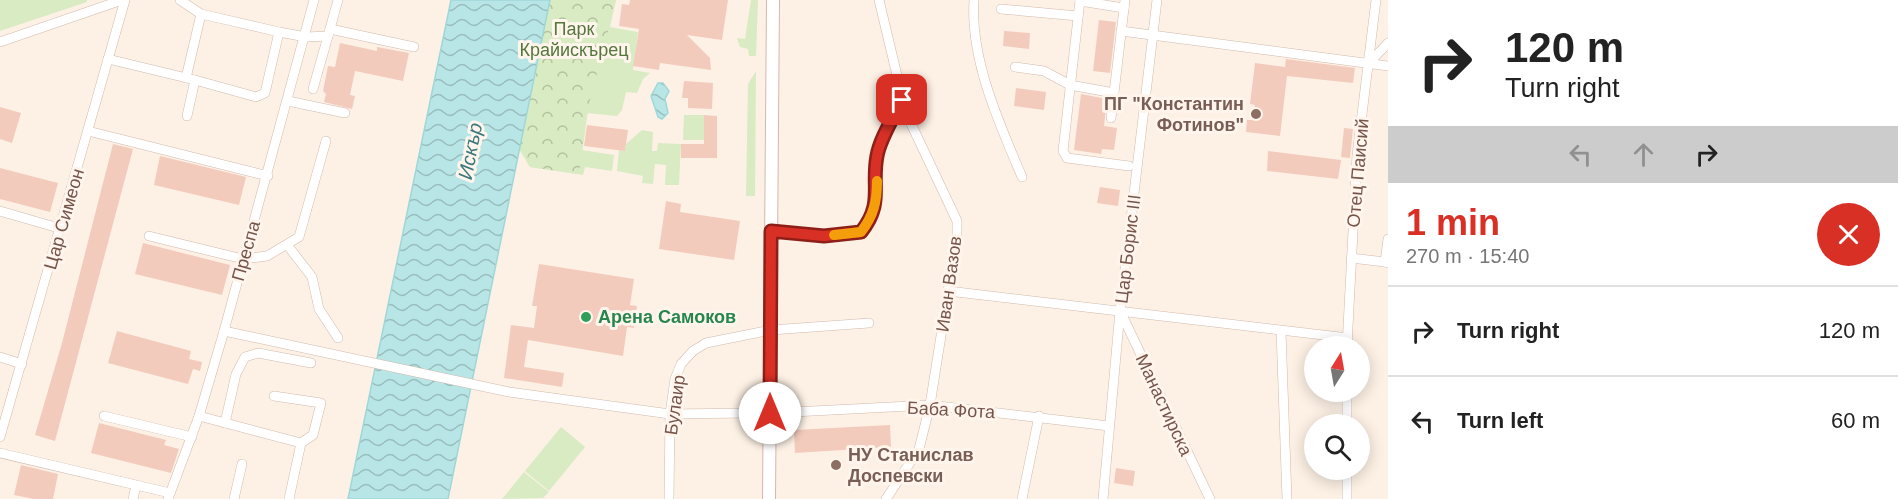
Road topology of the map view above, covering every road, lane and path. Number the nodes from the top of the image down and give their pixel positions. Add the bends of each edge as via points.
1 (124, 0) edge
2 (180, 0) edge
3 (314, 0) edge
4 (338, 0) edge
5 (773, 0) edge
6 (879, 0) edge
7 (974, 0) edge
8 (1157, 0) edge
9 (1376, 0) edge
10 (1080, 1) edge
11 (1125, 4) edge
12 (1001, 9) dead end
13 (201, 14) junction
14 (1078, 16) junction
15 (1121, 31) junction
16 (279, 32) junction
17 (329, 33) junction
18 (1154, 35) junction
19 (306, 37) junction
20 (0, 42) edge
21 (1388, 43) edge
22 (414, 48) dead end
23 (108, 59) junction
24 (1368, 64) junction
25 (1388, 66) edge
26 (1015, 67) dead end
27 (190, 79) junction
28 (1070, 85) junction
29 (313, 89) dead end
30 (1114, 93) junction
31 (902, 100) junction
32 (288, 101) junction
33 (345, 113) dead end
34 (187, 116) dead end
35 (1111, 118) dead end
36 (88, 131) junction
37 (326, 141) dead end
38 (1129, 166) dead end
39 (267, 176) junction
40 (1022, 177) dead end
41 (0, 211) edge
42 (62, 229) junction
43 (771, 231) junction
44 (149, 236) dead end
45 (1388, 239) edge
46 (288, 246) junction
47 (1351, 258) junction
48 (243, 259) junction
49 (1387, 263) edge
50 (948, 291) junction
51 (1120, 311) junction
52 (869, 323) dead end
53 (771, 330) junction
54 (224, 331) junction
55 (1281, 331) junction
56 (1311, 336) edge
57 (1347, 336) edge
58 (338, 338) dead end
59 (0, 357) edge
60 (311, 363) dead end
61 (22, 364) junction
62 (274, 396) dead end
63 (930, 405) junction
64 (793, 412) dead end
65 (748, 413) dead end
66 (670, 414) junction
67 (104, 416) dead end
68 (199, 416) junction
69 (1038, 416) junction
70 (225, 423) junction
71 (1109, 426) junction
72 (0, 437) edge
73 (192, 437) junction
74 (301, 443) junction
75 (0, 453) edge
76 (242, 464) dead end
77 (1347, 480) edge
78 (136, 486) junction
79 (169, 496) edge
80 (132, 499) edge
81 (234, 499) edge
82 (289, 499) edge
83 (669, 499) edge
84 (769, 499) edge
85 (886, 499) edge
86 (1022, 499) edge
87 (1103, 499) edge
88 (1210, 499) edge
89 (1287, 499) edge
90 (1347, 499) edge

1 - 20 street
1 - 23 street, Цар Симеон
2 - 13 street
3 - 19 street, Преспа
4 - 17 street
5 - 43 main road
6 - 31 street, Иван Вазов
7 - 40 street via 973,20 981,63
8 - 18 street, Цар Борис III
9 - 24 street, Отец Паисий
10 - 11 street
10 - 14 street
11 - 15 street
12 - 14 street
13 - 16 street
13 - 27 street
14 - 28 street
15 - 18 street
15 - 30 street
16 - 19 street
16 - 27 street via 265,93 261,96
17 - 19 street
17 - 22 street
17 - 29 street
18 - 24 street
18 - 51 street, Цар Борис III
19 - 32 street, Преспа
21 - 24 street
23 - 27 street
23 - 36 street, Цар Симеон
24 - 25 street
24 - 47 street, Отец Паисий
26 - 28 street via 1044,71
27 - 34 street
28 - 30 street
28 - 38 street via 1063,151 1067,158
30 - 35 street
31 - 43 street via 877,155 877,202 861,232 824,236
31 - 50 street, Иван Вазов via 957,221
32 - 33 street
32 - 39 street, Преспа
36 - 39 street
36 - 42 street, Цар Симеон
37 - 46 street via 300,237
39 - 48 street, Преспа
41 - 42 street
42 - 61 street, Цар Симеон
43 - 53 main road
44 - 48 street
45 - 49 street
46 - 48 street
46 - 58 street via 312,277 319,309
47 - 49 street
47 - 57 street, Отец Паисий
48 - 54 street, Преспа
50 - 51 street
50 - 63 street, Иван Вазов
51 - 55 street
51 - 71 street, Цар Борис III
51 - 88 street, Манастирска
52 - 53 street, Булаир
53 - 66 street, Булаир via 706,343 693,351 681,364 675,379
53 - 84 main road
54 - 66 street via 471,385
54 - 68 street, Преспа
55 - 56 street
55 - 89 street
59 - 61 street
60 - 70 street via 258,353 245,357 236,374
61 - 72 street, Цар Симеон
62 - 74 street via 321,403 313,435
63 - 64 street, Баба Фота
63 - 69 street, Баба Фота
63 - 85 street, Иван Вазов via 919,448
65 - 66 street
66 - 83 street, Булаир
67 - 73 street
68 - 70 street
68 - 73 street, Преспа
69 - 71 street, Баба Фота
69 - 86 street
70 - 74 street
71 - 87 street, Цар Борис III
73 - 79 street, Преспа
74 - 82 street
75 - 78 street
76 - 81 street
77 - 90 street
78 - 79 street
78 - 80 street

